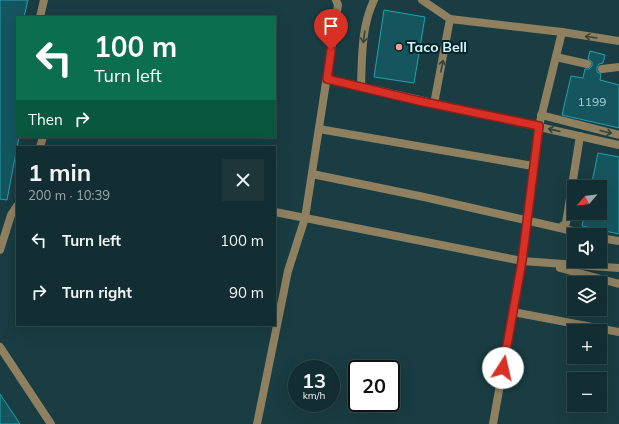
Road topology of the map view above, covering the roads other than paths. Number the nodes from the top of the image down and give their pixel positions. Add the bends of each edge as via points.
1 (44, 0) edge
2 (336, 0) edge
3 (374, 0) edge
4 (422, 0) edge
5 (40, 16) edge
6 (450, 19) junction
7 (562, 32) junction
8 (619, 41) edge
9 (556, 57) junction
10 (587, 64) dead end
11 (619, 67) edge
12 (602, 69) dead end
13 (327, 79) junction
14 (361, 87) junction
15 (434, 104) junction
16 (541, 115) junction
17 (539, 126) junction
18 (319, 129) junction
19 (619, 135) edge
20 (580, 136) junction
21 (619, 145) edge
22 (533, 166) junction
23 (312, 174) junction
24 (16, 208) edge
25 (276, 212) edge
26 (305, 218) junction
27 (527, 221) junction
28 (560, 228) junction
29 (567, 230) edge
30 (607, 239) edge
31 (619, 241) edge
32 (0, 250) edge
33 (522, 261) junction
34 (544, 264) junction
35 (619, 268) edge
36 (619, 284) edge
37 (513, 312) junction
38 (619, 332) edge
39 (0, 347) edge
40 (51, 424) edge
41 (257, 424) edge
42 (493, 424) edge

1 - 5 lane
2 - 13 lane via 338,5
3 -> 14 lane via 367,14
4 - 6 lane
6 - 7 lane
15 -> 6 lane
8 -> 7 lane
7 - 9 lane
9 - 10 lane
9 - 16 lane
11 - 12 lane
13 - 14 lane
13 - 18 lane
14 - 15 lane
15 - 17 lane
16 - 17 lane
16 -> 19 lane
20 -> 17 lane
17 - 22 lane
18 - 22 lane
18 - 23 lane
20 - 21 lane
20 - 28 lane via 566,224
22 - 27 lane
23 - 26 lane
23 - 27 lane
24 - 32 lane via 11,215
25 - 26 lane
26 - 33 lane
26 - 41 lane via 288,271
27 - 28 lane
27 - 33 lane
28 - 29 lane
30 - 31 lane
33 - 34 lane
33 - 37 lane
34 - 35 lane
34 - 36 lane
37 - 38 lane
37 - 42 lane
39 - 40 lane

